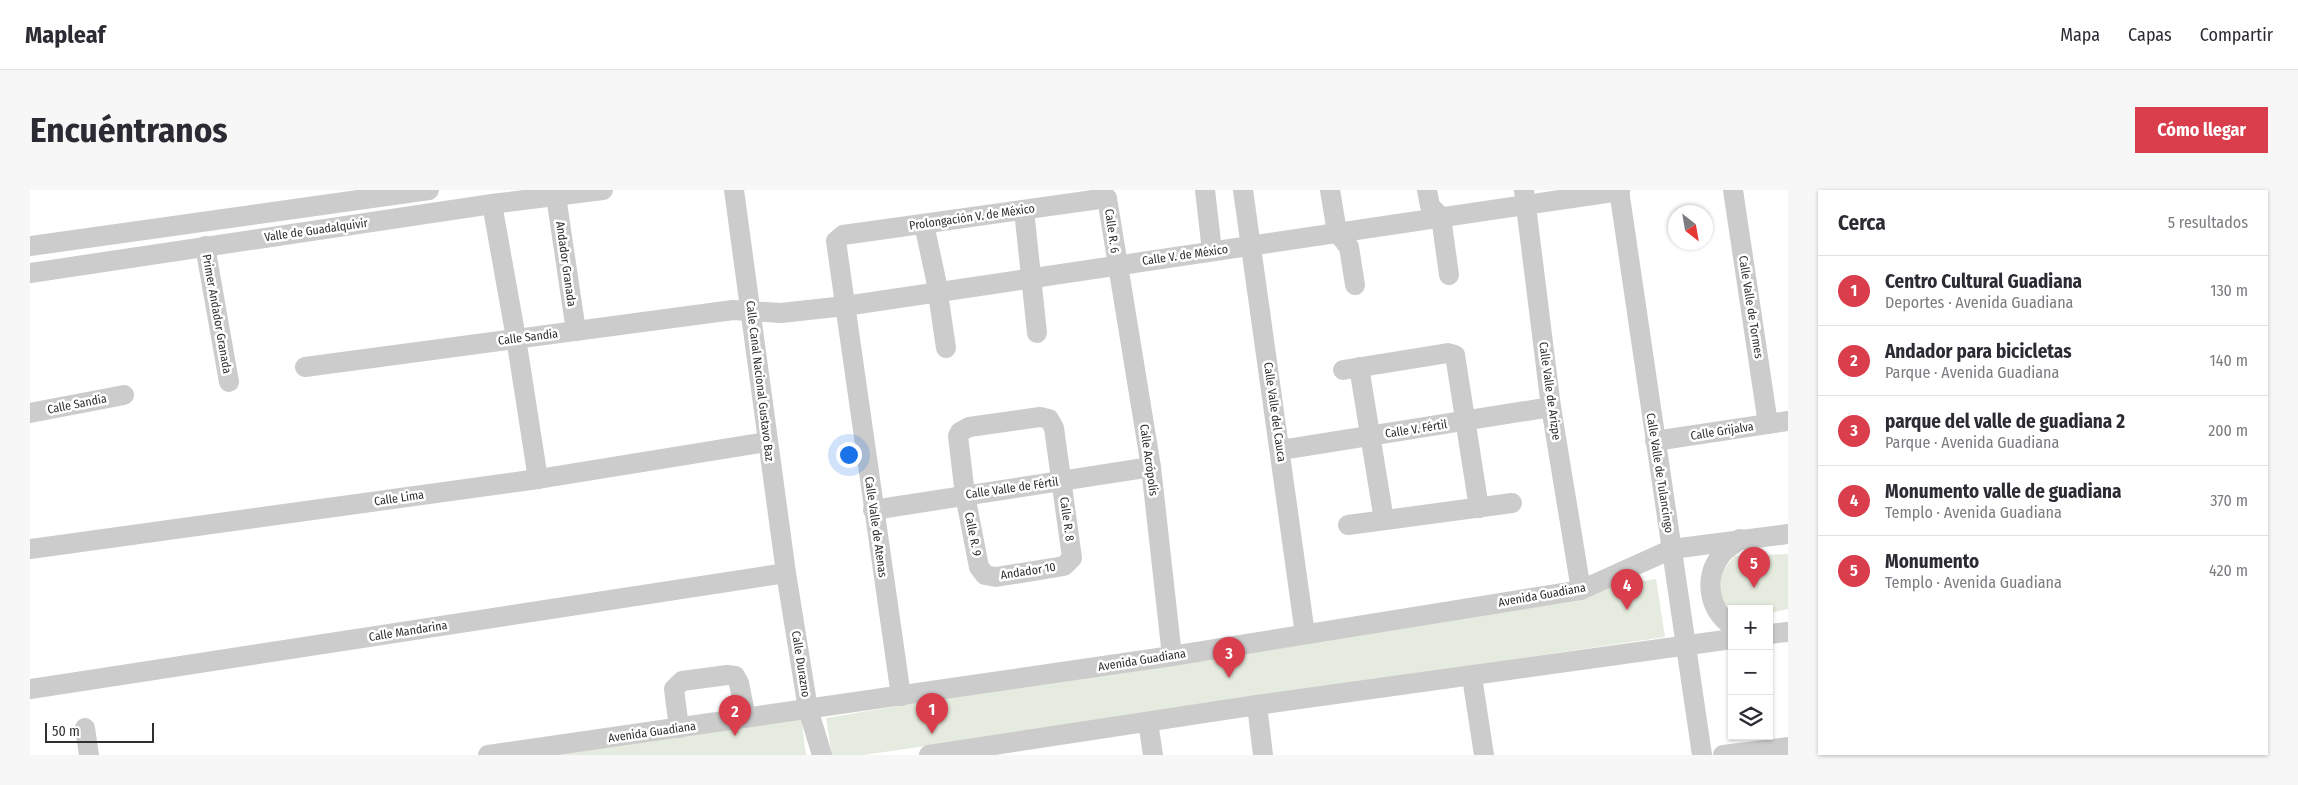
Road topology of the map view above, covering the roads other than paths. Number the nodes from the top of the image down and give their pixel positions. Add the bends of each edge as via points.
1 (429, 190) edge
2 (603, 190) edge
3 (734, 190) edge
4 (1205, 190) edge
5 (1243, 190) edge
6 (1330, 190) edge
7 (1427, 190) edge
8 (1619, 190) edge
9 (1733, 190) edge
10 (556, 196) junction
11 (1525, 197) edge
12 (1107, 198) joint
13 (492, 204) junction
14 (1024, 210) junction
15 (1441, 217) junction
16 (924, 224) junction
17 (1337, 232) junction
18 (837, 239) joint
19 (1252, 245) junction
20 (30, 246) edge
21 (205, 246) junction
22 (1212, 251) junction
23 (1117, 264) junction
24 (30, 273) edge
25 (1449, 275) dead end
26 (1032, 277) junction
27 (1355, 285) dead end
28 (938, 292) junction
29 (846, 306) junction
30 (751, 312) junction
31 (1036, 324) dead end
32 (576, 331) junction
33 (516, 338) junction
34 (946, 348) dead end
35 (305, 367) dead end
36 (229, 382) dead end
37 (124, 395) dead end
38 (1551, 407) junction
39 (30, 413) edge
40 (1466, 422) junction
41 (1778, 423) edge
42 (960, 432) joint
43 (1368, 436) junction
44 (1655, 441) junction
45 (767, 442) junction
46 (1280, 450) junction
47 (1151, 467) junction
48 (538, 479) junction
49 (1062, 482) junction
50 (966, 495) junction
51 (1512, 503) dead end
52 (1479, 508) junction
53 (873, 510) junction
54 (1384, 520) junction
55 (1348, 525) dead end
56 (1786, 534) edge
57 (1740, 539) junction
58 (30, 549) edge
59 (1672, 549) junction
60 (1070, 561) joint
61 (786, 573) junction
62 (985, 575) joint
63 (1581, 590) junction
64 (1728, 623) edge
65 (1788, 632) edge
66 (1305, 634) junction
67 (1773, 634) edge
68 (1728, 641) edge
69 (1685, 647) junction
70 (1172, 656) junction
71 (1472, 677) junction
72 (30, 689) edge
73 (901, 696) junction
74 (1257, 705) junction
75 (808, 709) junction
76 (746, 718) junction
77 (1148, 722) junction
78 (85, 728) dead end
79 (679, 728) junction
80 (1043, 746) edge
81 (1788, 747) edge
82 (89, 755) edge
83 (488, 755) edge
84 (822, 755) edge
85 (928, 755) edge
86 (1154, 755) edge
87 (1263, 755) edge
88 (1484, 755) edge
89 (1702, 755) edge
90 (1723, 755) edge

1 - 20 street, Valle de Guadalquivir
2 - 10 street, Valle de Guadalquivir
3 - 30 street, Calle Canal Nacional Gustavo Baz
4 - 22 street
5 - 19 street, Calle Valle del Cauca
6 - 17 street
7 - 15 street via 1430,206
8 - 11 street, Calle V. de México
8 - 44 street, Calle Valle de Tulancingo
9 - 41 street, Calle Valle de Tormes
10 - 13 street, Valle de Guadalquivir
10 - 32 street, Andador Granada
11 - 15 street, Calle V. de México
11 - 38 street, Calle Valle de Arizpe
12 - 14 street, Prolongación V. de México
12 - 23 street, Calle R. 6
13 - 21 street, Valle de Guadalquivir
13 - 33 street
14 - 16 street, Prolongación V. de México
14 - 26 street
15 - 17 street, Calle V. de México
15 - 25 street
16 - 18 street, Prolongación V. de México via 843,234
16 - 28 street
17 - 19 street, Calle V. de México
17 - 27 street via 1348,244
18 - 29 street, Calle Valle de Atenas
19 - 22 street, Calle V. de México
19 - 46 street, Calle Valle del Cauca
21 - 24 street, Valle de Guadalquivir
21 - 36 street, Primer Andador Granada
22 - 23 street, Calle V. de México
23 - 26 street, Calle V. de México
23 - 47 street, Calle Acrópolis
26 - 28 street, Calle V. de México
26 - 31 street
28 - 29 street, Calle V. de México
28 - 34 street
29 - 30 street, Calle V. de México via 781,313
29 - 53 street, Calle Valle de Atenas
30 - 32 street, Calle Sandia via 733,310
30 - 45 street, Calle Canal Nacional Gustavo Baz
32 - 33 street, Calle Sandia
33 - 35 street, Calle Sandia
33 - 48 street
37 - 39 street, Calle Sandia
38 - 40 street, Calle V. Fértil
38 - 63 street, Calle Valle de Arizpe
40 - 43 street, Calle V. Fértil
40 - 43 street via 1454,355 1448,353 1351,368
40 - 52 street
41 - 44 street, Calle Grijalva
42 - 49 street, Calle R. 8 via 968,427 1040,417 1049,419 1054,428
42 - 50 street, Calle R. 9 via 958,440
43 - 46 street, Calle V. Fértil
43 - 54 street
44 - 59 street, Calle Valle de Tulancingo
45 - 48 street, Calle Lima
45 - 61 street, Calle Canal Nacional Gustavo Baz
46 - 66 street, Calle Valle del Cauca
47 - 49 street, Calle Valle de Fértil
47 - 70 street, Calle Acrópolis
48 - 58 street, Calle Lima
49 - 50 street, Calle Valle de Fértil
49 - 60 street, Calle R. 8 via 1072,555
50 - 53 street, Calle Valle de Fértil
50 - 62 street, Calle R. 9 via 979,567
51 - 52 street
52 - 54 street
53 - 73 street, Calle Valle de Atenas
54 - 55 street
56 - 57 street, Avenida Guadiana
57 - 59 street, Avenida Guadiana
57 - 64 street via 1723,553 1711,575 1712,600 1719,616
59 - 63 street, Avenida Guadiana
59 - 69 street, Calle Valle de Tulancingo
60 - 62 street, Andador 10 via 1064,566 996,577
61 - 72 street, Calle Mandarina
61 - 75 street, Calle Durazno
63 - 66 street, Avenida Guadiana
65 - 67 street
66 - 70 street, Avenida Guadiana
68 - 69 street
69 - 71 street
69 - 89 street, Calle Valle de Tulancingo
70 - 73 street, Avenida Guadiana
71 - 74 street
71 - 88 street
73 - 75 street, Avenida Guadiana
74 - 77 street
74 - 87 street
75 - 76 street, Avenida Guadiana
75 - 84 street, Calle Durazno
76 - 79 street, Avenida Guadiana
76 - 79 street via 739,683 734,676 682,681 674,689
77 - 80 street
77 - 86 street
78 - 82 street
79 - 83 street, Avenida Guadiana
80 - 85 street
81 - 90 street

